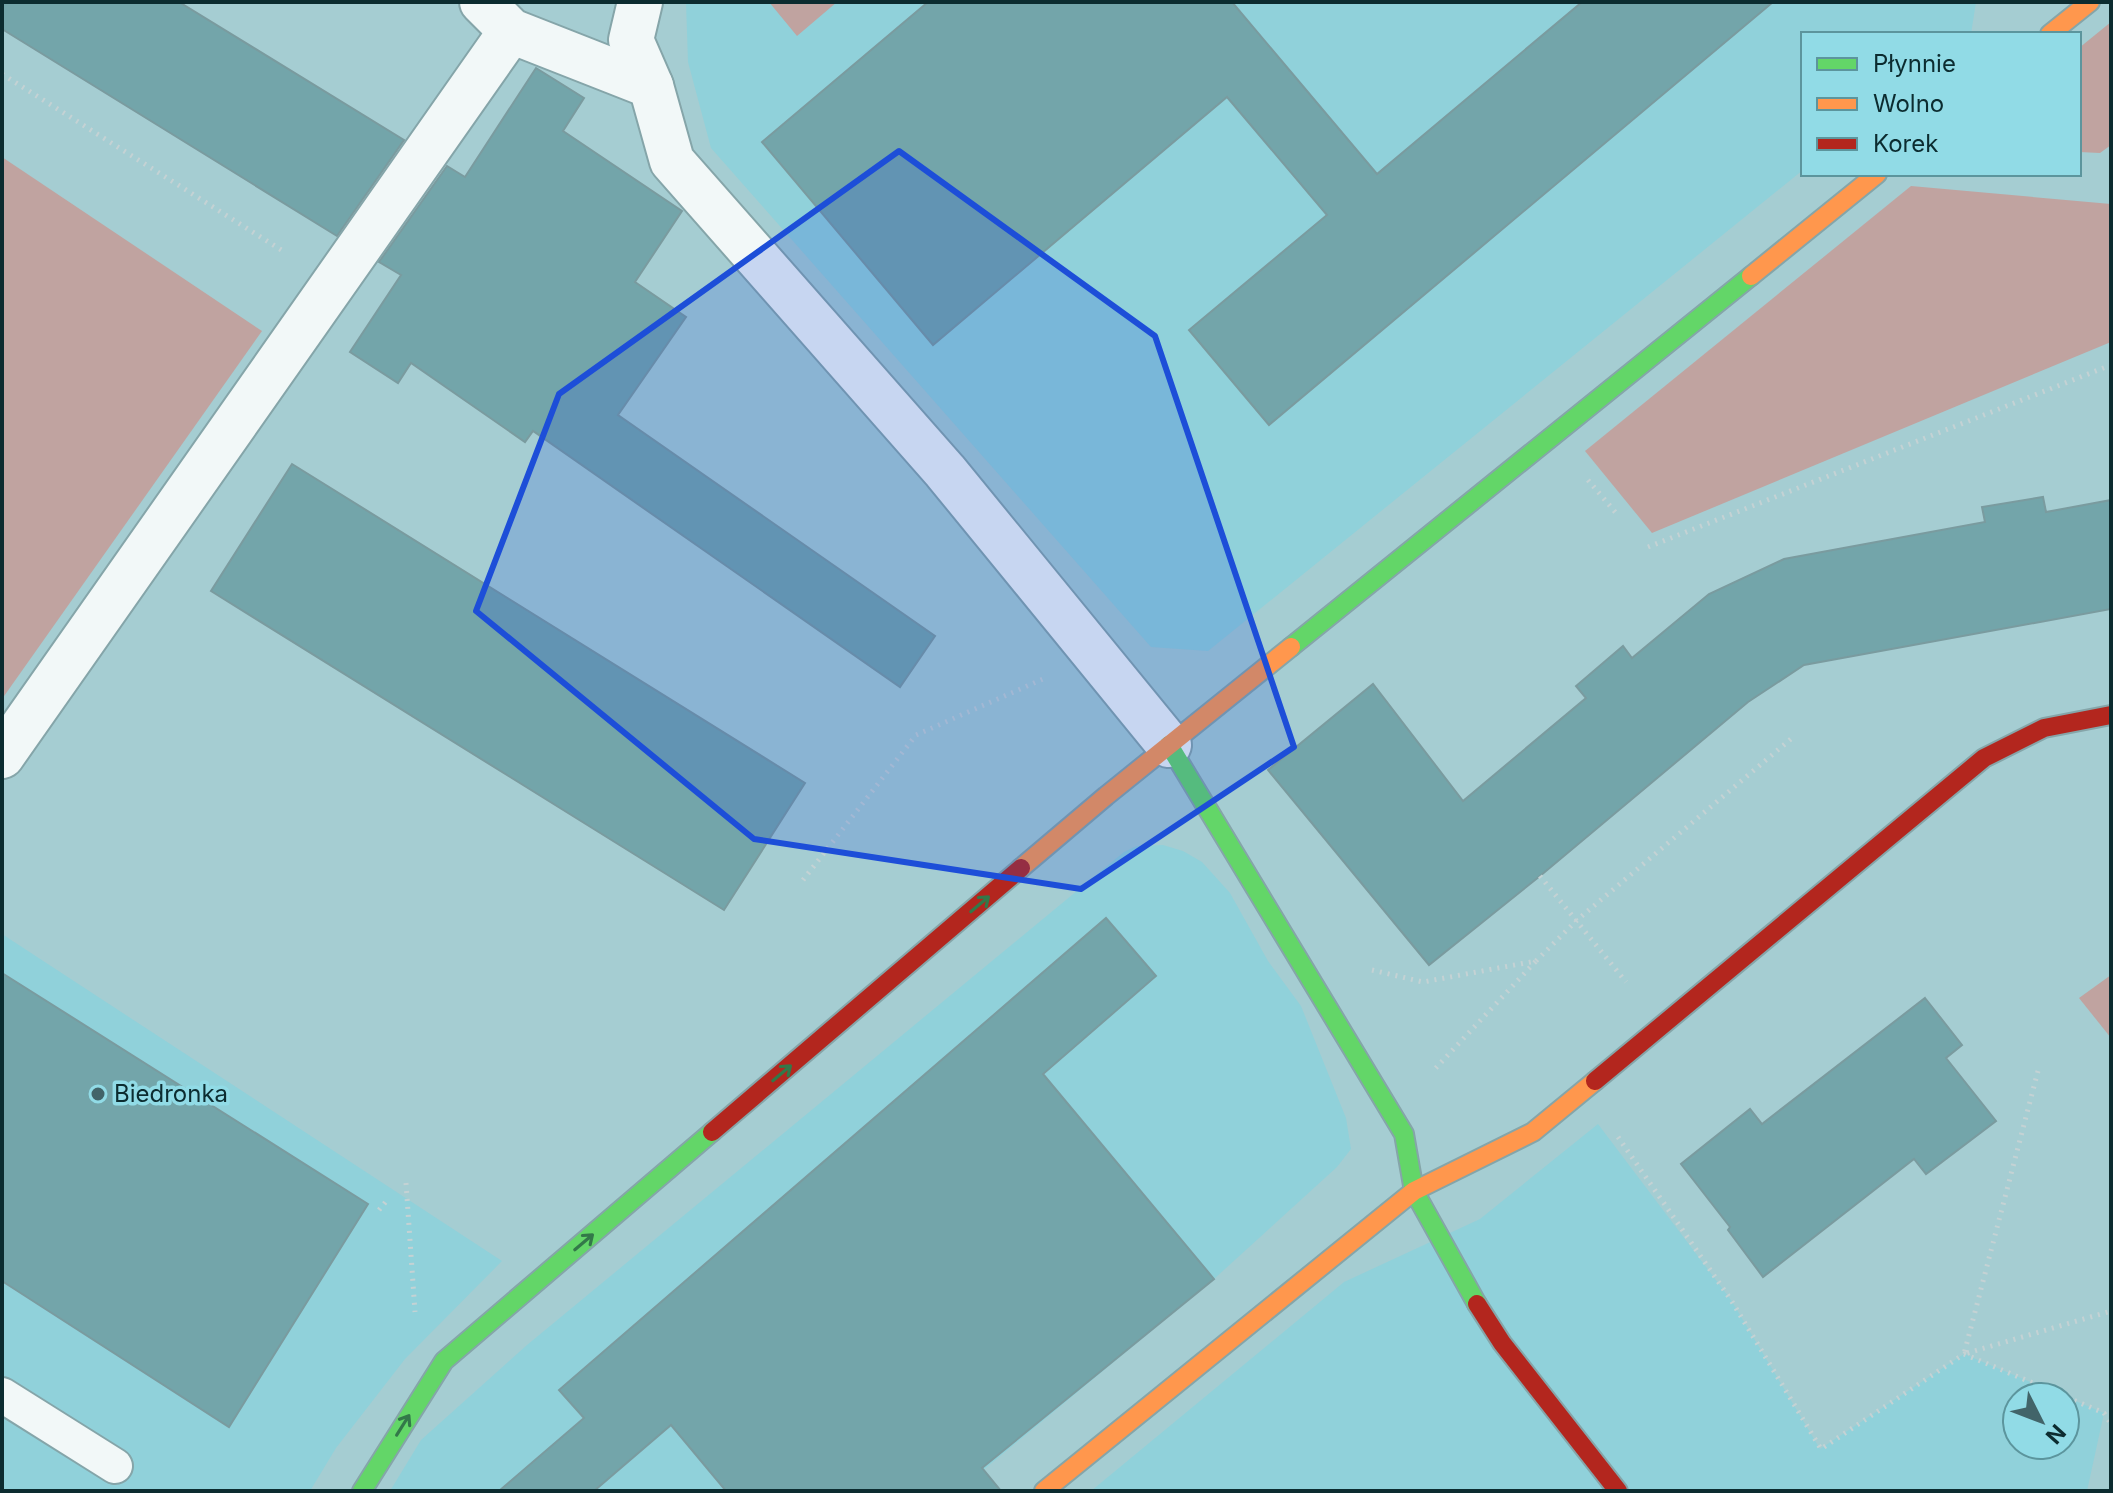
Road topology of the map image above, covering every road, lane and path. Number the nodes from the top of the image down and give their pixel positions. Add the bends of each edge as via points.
1 (640, 2) edge
2 (2090, 2) edge
3 (497, 16) edge
4 (2052, 32) edge
5 (2, 74) edge
6 (651, 86) junction
7 (1875, 176) edge
8 (334, 284) junction
9 (2111, 365) edge
10 (1584, 474) dead end
11 (1616, 513) dead end
12 (1648, 547) dead end
13 (1095, 656) junction
14 (2111, 715) edge
15 (1792, 738) dead end
16 (1169, 745) junction
17 (2, 756) edge
18 (1540, 876) dead end
19 (803, 880) dead end
20 (1576, 921) junction
21 (1536, 961) junction
22 (1366, 969) dead end
23 (1630, 987) dead end
24 (2038, 1071) dead end
25 (1424, 1081) dead end
26 (1617, 1135) dead end
27 (406, 1183) dead end
28 (1414, 1191) junction
29 (388, 1199) dead end
30 (379, 1210) dead end
31 (2111, 1311) edge
32 (1964, 1354) junction
33 (2, 1395) edge
34 (421, 1397) junction
35 (2111, 1424) edge
36 (115, 1466) dead end
37 (362, 1491) edge
38 (1044, 1491) edge
39 (1618, 1491) edge

1 - 6 street via 631,40
2 - 4 street
3 - 6 street
3 - 8 street
5 - 8 path
6 - 13 street via 672,161 945,471
7 - 16 street
8 - 17 street
9 - 12 path
10 - 11 path
13 - 16 street
13 - 19 path via 916,735
14 - 28 street via 2044,728 1984,758 1533,1132
15 - 20 path
16 - 28 street via 1404,1134
34 -> 16 street via 444,1361
18 - 20 path
20 - 21 path
20 - 23 path
21 - 22 path via 1423,982
21 - 25 path
24 - 32 path
26 - 32 path via 1731,1300 1821,1449
27 - 34 path
28 - 38 street
28 - 39 street via 1502,1343
29 - 30 path
31 - 32 path
32 - 35 path via 2104,1413
33 - 36 lane
37 -> 34 street

